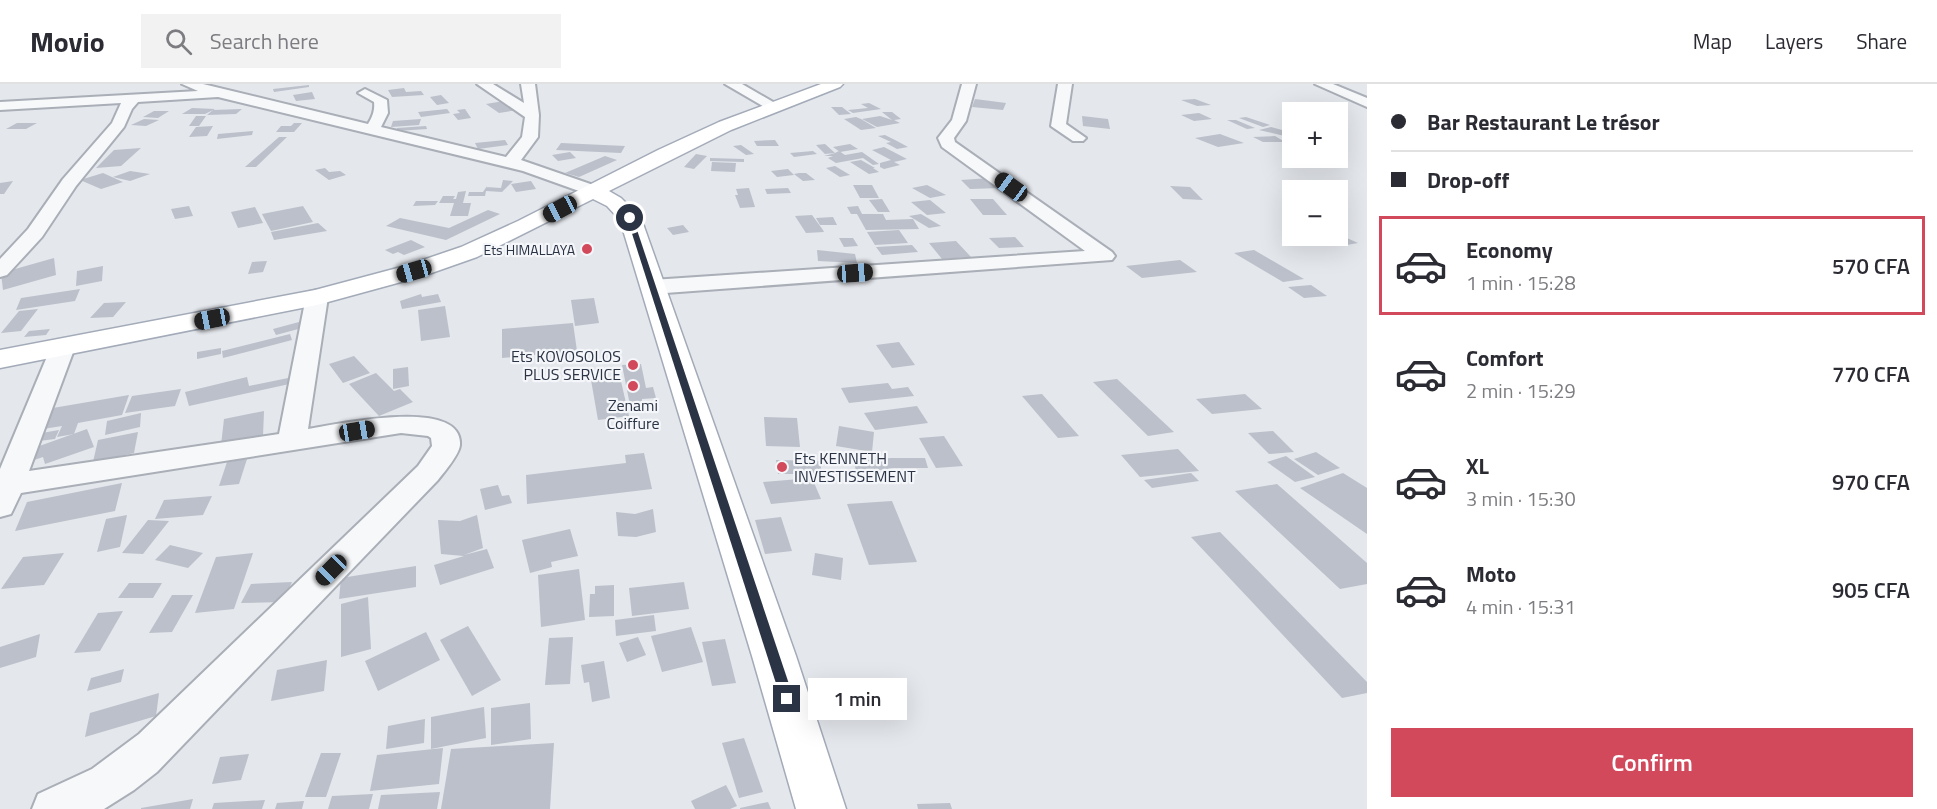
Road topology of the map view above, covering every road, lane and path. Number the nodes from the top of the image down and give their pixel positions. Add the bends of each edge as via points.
1 (189, 84) edge
2 (484, 84) edge
3 (528, 84) edge
4 (732, 84) edge
5 (835, 84) edge
6 (969, 84) edge
7 (1065, 84) edge
8 (1322, 84) edge
9 (220, 93) junction
10 (365, 93) dead end
11 (133, 100) junction
12 (1367, 103) edge
13 (0, 106) edge
14 (773, 106) junction
15 (532, 115) junction
16 (371, 130) junction
17 (1078, 138) dead end
18 (510, 163) junction
19 (593, 191) junction
20 (0, 271) edge
21 (652, 287) junction
22 (317, 297) junction
23 (63, 347) junction
24 (0, 359) edge
25 (292, 442) junction
26 (5, 495) edge
27 (54, 809) edge
28 (821, 809) edge

1 - 9 street
2 - 15 street
3 - 15 street
4 - 14 street
5 - 14 main road
6 - 21 street via 959,121 946,138 948,144 1105,256
7 - 17 street via 1058,126
8 - 12 street
9 - 11 street
9 - 16 street
10 - 16 street via 380,100 382,108
11 - 13 street
11 - 20 street via 35,233
14 - 19 main road
15 - 18 street via 530,137
16 - 18 street
18 - 19 street
19 - 21 main road via 614,202 630,218
19 - 22 main road via 469,252
21 - 28 main road
22 - 23 main road
22 - 25 street
23 - 24 main road
23 - 26 street
25 - 26 street
25 - 27 street via 412,424 445,434 446,447 428,473 131,769 105,787

